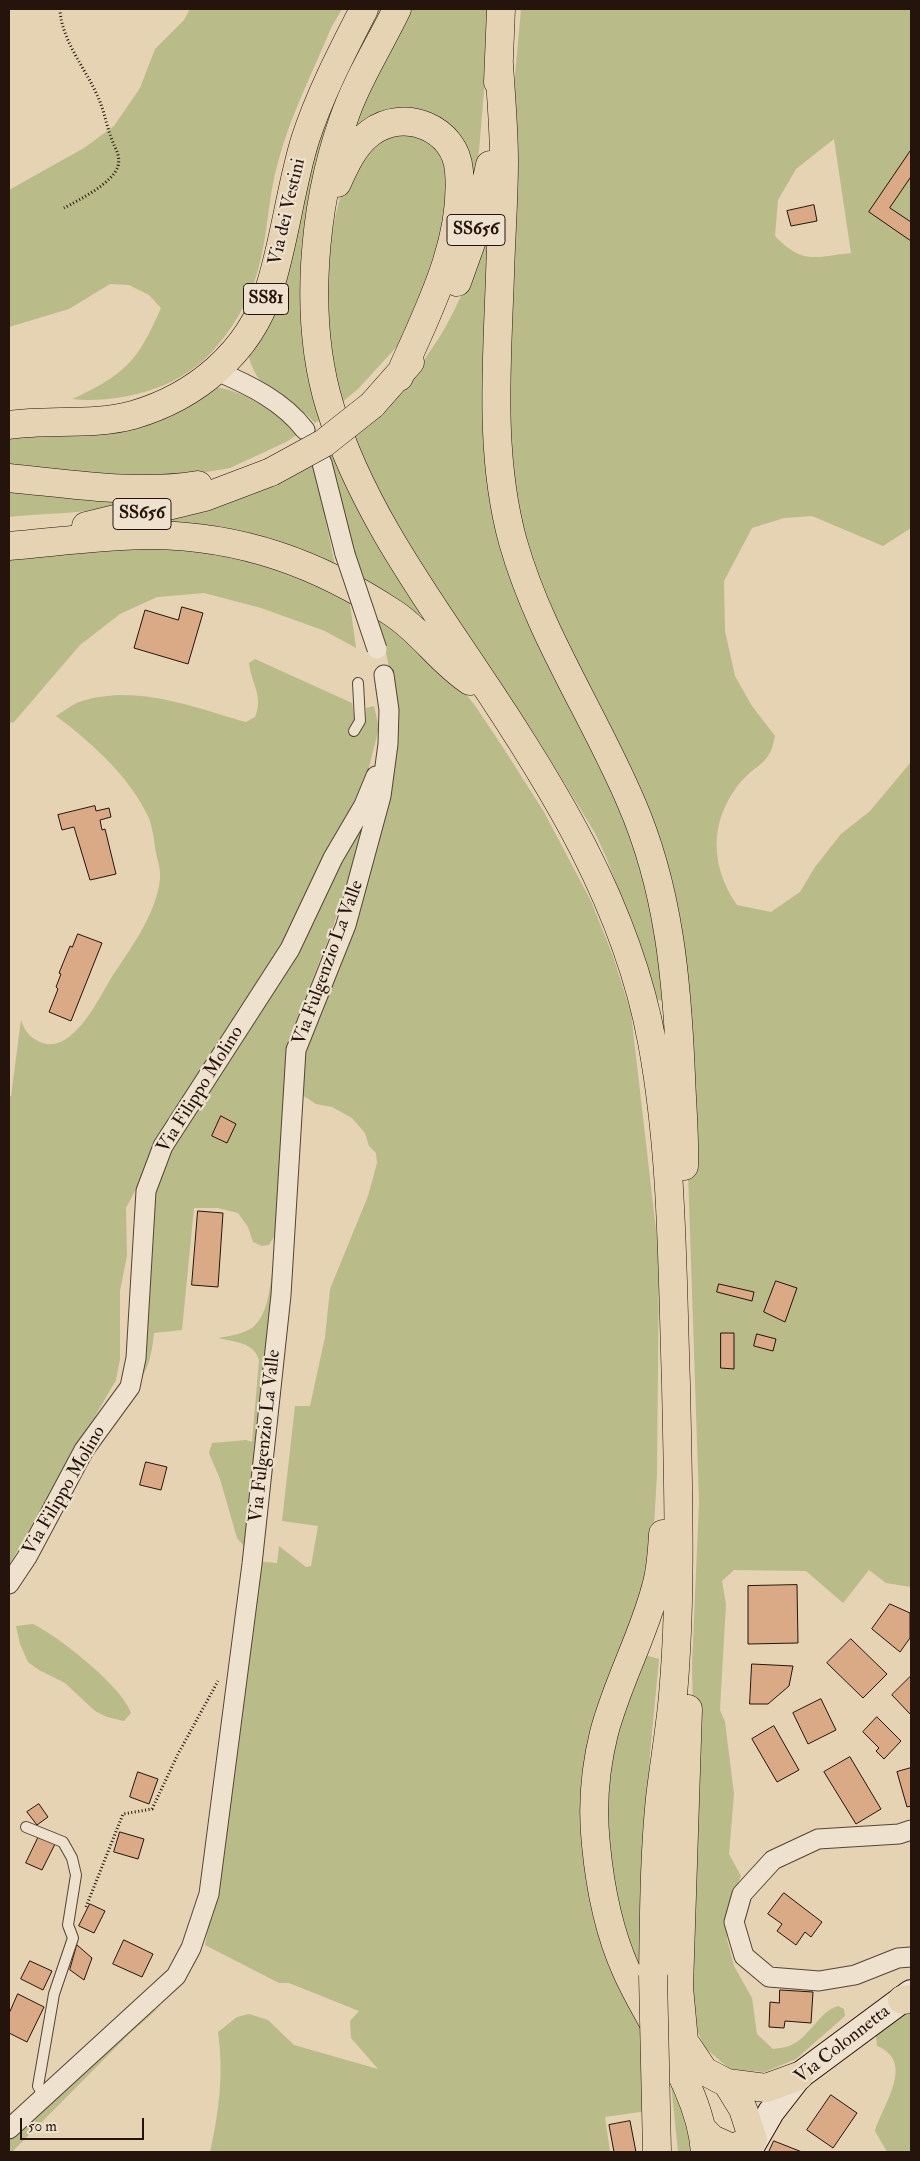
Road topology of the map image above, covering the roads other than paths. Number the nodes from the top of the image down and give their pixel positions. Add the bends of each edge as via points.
1 (364, 9) edge
2 (397, 9) edge
3 (500, 9) edge
4 (499, 64) junction
5 (319, 239) junction
6 (217, 371) junction
7 (398, 377) junction
8 (9, 425) edge
9 (305, 430) dead end
10 (322, 463) dead end
11 (271, 472) junction
12 (9, 478) edge
13 (9, 541) edge
14 (9, 546) edge
15 (377, 649) dead end
16 (384, 675) dead end
17 (358, 684) dead end
18 (491, 694) junction
19 (354, 731) dead end
20 (388, 744) junction
21 (674, 1287) junction
22 (679, 1475) junction
23 (9, 1584) edge
24 (678, 1585) junction
25 (26, 1827) dead end
26 (911, 1830) edge
27 (911, 1957) edge
28 (908, 1997) edge
29 (799, 2076) junction
30 (727, 2083) junction
31 (44, 2097) junction
32 (9, 2129) edge
33 (704, 2141) edge
34 (750, 2146) edge
35 (656, 2152) edge

1 - 6 main road, Via dei Vestini / SS81 via 326,84 309,130 266,298 250,331
2 - 5 main road via 344,117 328,173
3 - 4 main road, SS656
4 - 7 main road, SS656 via 491,164 476,229 449,299 416,355
4 - 21 main road via 504,161 496,402 503,492 513,542 526,580 632,804 655,865 667,918 676,983 684,1164
5 - 7 main road via 343,170 356,147 370,133 401,121 420,123 446,139 459,169 458,215 444,270
5 - 18 main road via 314,310 331,411 368,498 396,548
6 - 8 main road, Via dei Vestini / SS81 via 185,393 131,415
6 - 9 street via 268,397 296,417
7 - 11 main road, SS656, bridge via 372,405 324,443
10 - 15 street, bridge via 345,554
11 - 12 main road via 174,489 119,488
11 - 13 main road, SS656 via 240,486 177,505
14 - 18 main road via 152,535 221,541 262,550 356,588 396,615 465,678
16 - 20 street, Via Fulgenzio La Valle via 389,710
17 - 19 lane via 360,721
18 - 21 main road via 592,864 629,955 645,1009 658,1074
20 - 23 street, Via Filippo Molino via 364,805 333,858 290,949 163,1146 146,1191 136,1358 130,1387 84,1450 27,1557
20 - 31 street, Via Fulgenzio La Valle via 381,796 346,926 296,1050 281,1295 209,1894 191,1948 176,1976
21 - 22 main road
22 - 24 main road
22 - 33 main road via 664,1522 656,1587 614,1703 599,1756 596,1845 611,1928 625,1969 690,2092
24 - 30 main road via 690,1672 679,1987 684,2041 704,2071
24 - 35 main road, bridge via 673,1694 655,1871 652,2034
25 - 31 lane via 63,1842 72,1858 76,1875 68,1925 73,1938 54,1994 38,2086
26 - 27 street via 899,1834 818,1839 773,1860 742,1894 734,1922 744,1956 769,1977 819,1981 855,1975 898,1958
28 - 29 main road, Via Colonnetta
29 - 30 main road via 766,2088
29 - 34 main road, Via Colonnetta via 784,2093
30 - 34 main road via 743,2109
31 - 32 street, Via Fulgenzio La Valle
33 - 34 main road via 712,2139 732,2148

